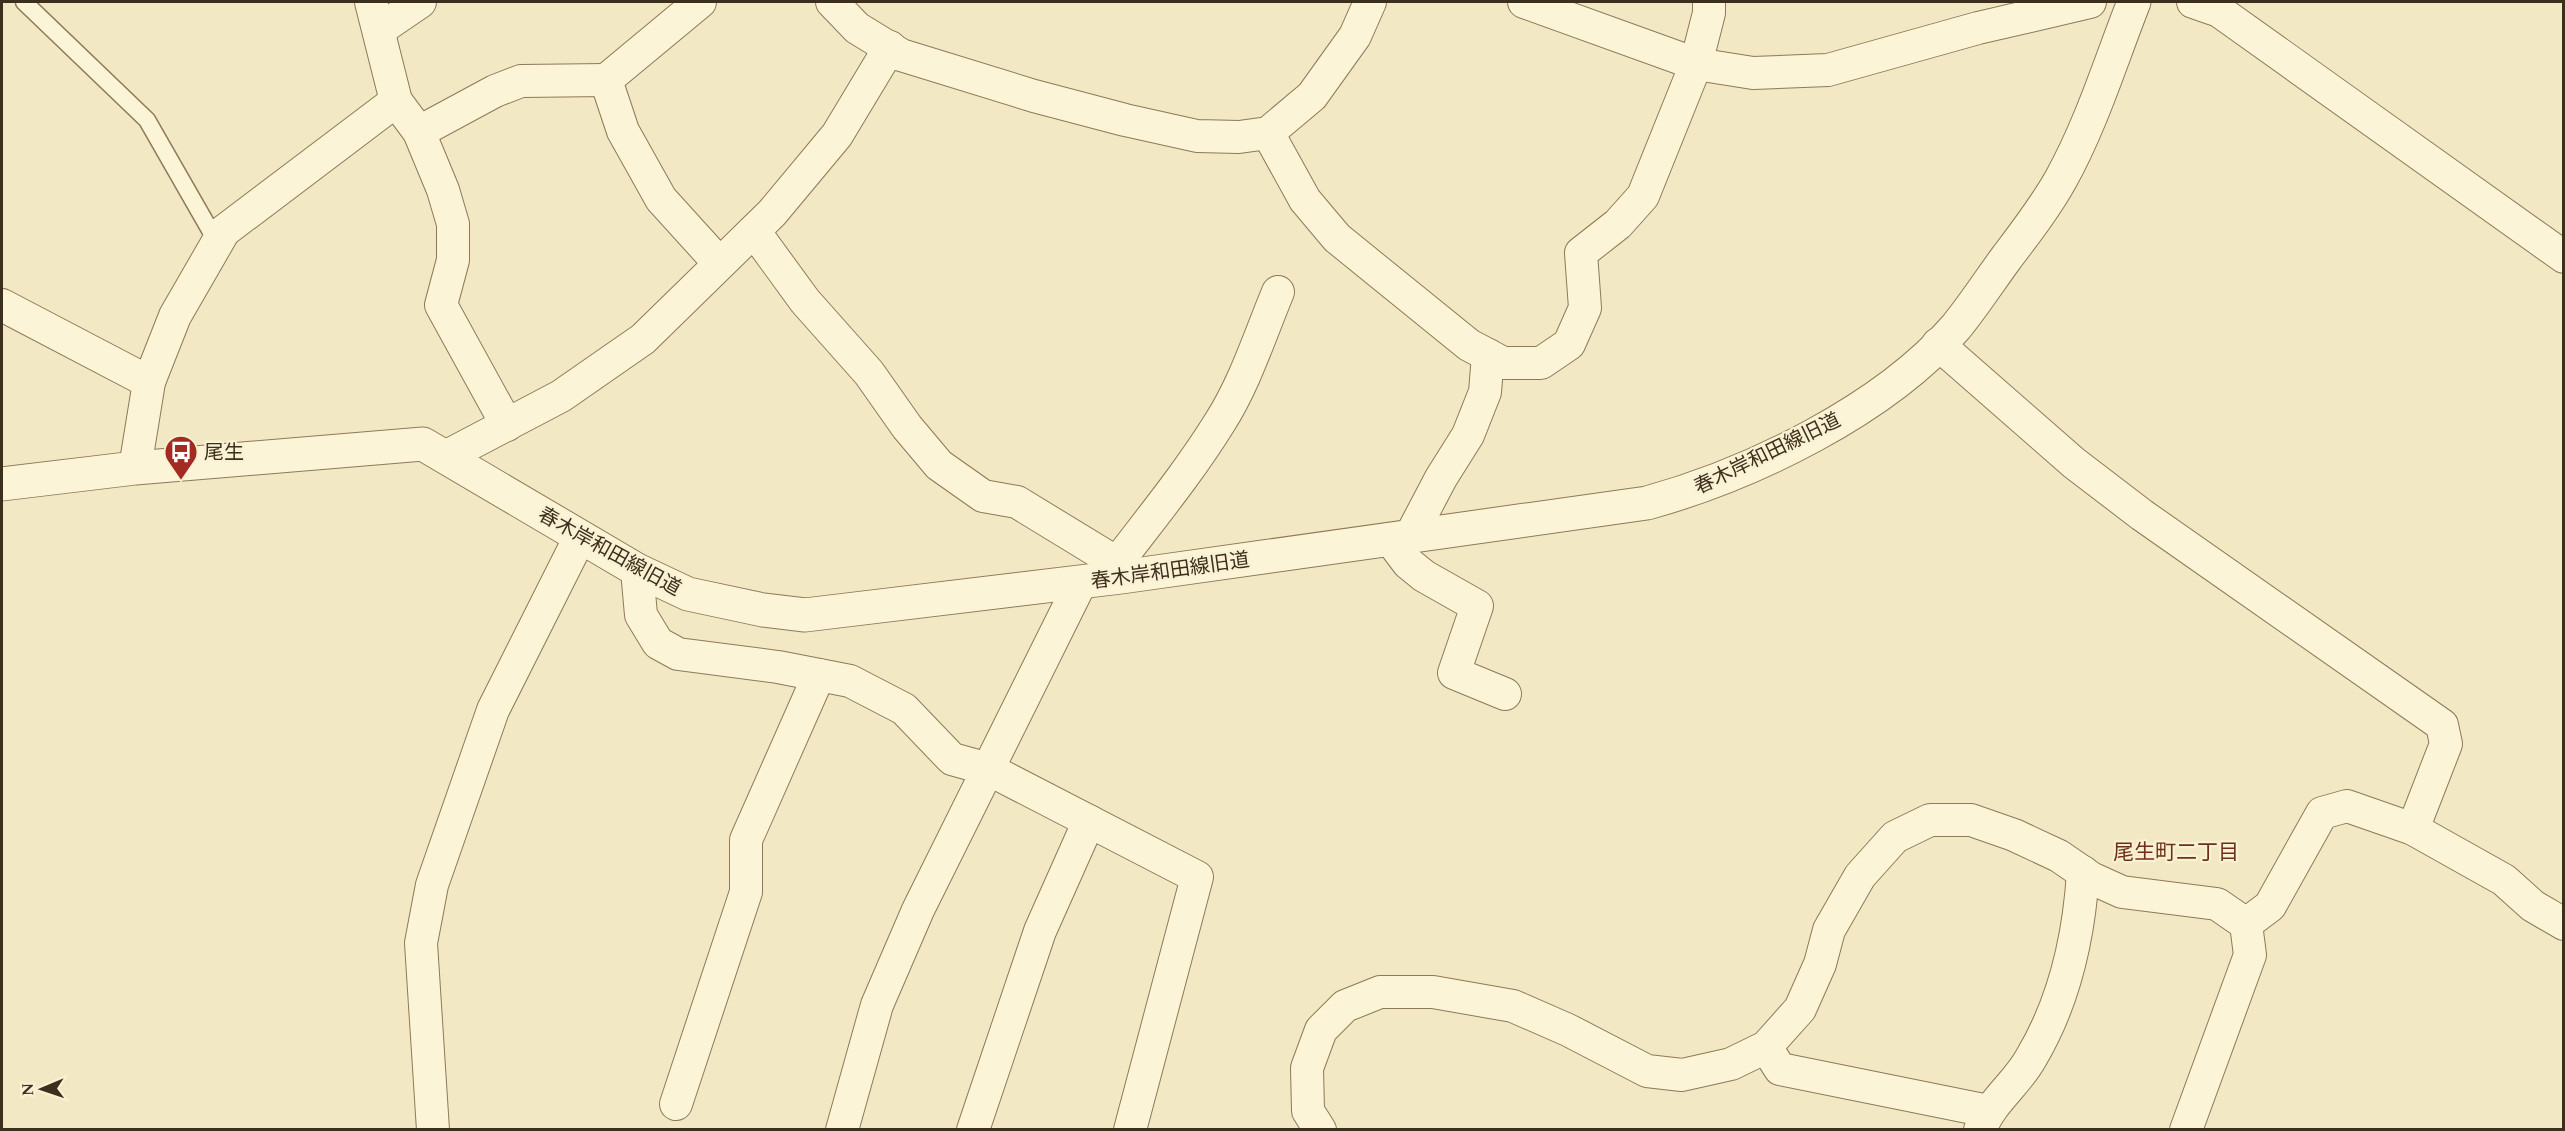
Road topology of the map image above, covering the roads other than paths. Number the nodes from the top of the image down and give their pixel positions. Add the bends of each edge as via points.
1 (24, 2) edge
2 (420, 2) edge
3 (700, 2) edge
4 (832, 2) edge
5 (1370, 2) edge
6 (1524, 2) edge
7 (1709, 2) edge
8 (2090, 2) edge
9 (2134, 2) edge
10 (2193, 2) edge
11 (375, 16) edge
12 (890, 47) junction
13 (1696, 64) junction
14 (606, 80) junction
15 (396, 101) junction
16 (420, 132) junction
17 (1268, 133) junction
18 (754, 231) junction
19 (218, 244) junction
20 (2564, 257) edge
21 (719, 263) junction
22 (1278, 292) dead end
23 (2, 305) edge
24 (1938, 344) junction
25 (1488, 355) junction
26 (149, 382) junction
27 (507, 425) junction
28 (447, 456) junction
29 (135, 468) junction
30 (2, 484) edge
31 (580, 537) junction
32 (1400, 538) junction
33 (637, 570) junction
34 (1119, 570) junction
35 (1081, 582) junction
36 (819, 675) junction
37 (1505, 694) dead end
38 (988, 768) junction
39 (1089, 821) junction
40 (2413, 829) junction
41 (2083, 872) junction
42 (2246, 924) junction
43 (2564, 924) edge
44 (1766, 1047) junction
45 (676, 1104) dead end
46 (1984, 1120) edge
47 (433, 1130) edge
48 (842, 1130) edge
49 (973, 1130) edge
50 (1130, 1130) edge
51 (1320, 1130) edge
52 (2186, 1130) edge

1 - 19 lane via 147,120
2 - 11 street
3 - 14 street
4 - 12 street via 857,28
5 - 17 street via 1355,36 1312,96
6 - 13 street
7 - 13 street
8 - 13 street via 1828,69 1754,73
9 - 24 street, 春木岸和田線旧道 via 2061,179 1962,319
10 - 20 street via 2219,11
11 - 15 street
12 - 17 street via 901,55 1034,96 1135,122 1197,136
12 - 18 street via 837,135
13 - 25 street via 1644,196 1618,224 1581,253 1585,308 1569,344 1541,363 1503,363
14 - 16 street via 521,81
14 - 21 street via 623,130 661,199
15 - 16 street
15 - 19 street via 224,231
16 - 27 street via 453,224 453,260 441,305
17 - 25 street via 1305,200 1337,238 1469,345
18 - 21 street
18 - 34 street via 805,301 869,373 939,465 983,496 1017,502
19 - 26 street via 175,316
21 - 27 street via 643,339 561,396
22 - 34 street via 1221,421
23 - 26 street
24 - 32 street, 春木岸和田線旧道 via 1913,369 1826,428 1692,490 1647,503
24 - 40 street via 2074,463 2142,515 2442,725 2446,744
25 - 32 street via 1485,392 1468,435
26 - 29 street
27 - 28 street
28 - 29 street, 春木岸和田線旧道 via 423,444 413,444
28 - 31 street, 春木岸和田線旧道
29 - 30 street, 春木岸和田線旧道
31 - 33 street, 春木岸和田線旧道
31 - 47 street via 493,710 432,885 421,943
32 - 34 street, 春木岸和田線旧道
32 - 37 street via 1408,563 1478,606 1454,673
33 - 35 street, 春木岸和田線旧道 via 688,594 805,615
33 - 36 street via 641,615 658,643 678,654
34 - 35 street, 春木岸和田線旧道
35 - 38 street
36 - 38 street via 849,681 904,709 952,759
36 - 45 street via 746,840 746,892
38 - 39 street
38 - 48 street via 918,910 877,1005
39 - 49 street via 1041,931
39 - 50 street via 1197,878
40 - 42 street via 2347,806 2322,813 2270,906
40 - 43 street via 2504,880 2532,906
41 - 42 street via 2122,892 2217,904
41 - 44 street via 2014,835 1971,820 1930,820 1895,837 1860,876 1829,930 1820,964 1800,1009
41 - 46 street via 2080,918 2052,1019 2030,1060
42 - 52 street via 2250,955
44 - 46 street via 1780,1069
44 - 51 street via 1731,1064 1682,1075 1647,1071 1513,1006 1433,992 1380,992 1345,1006 1322,1030 1307,1068 1308,1111

